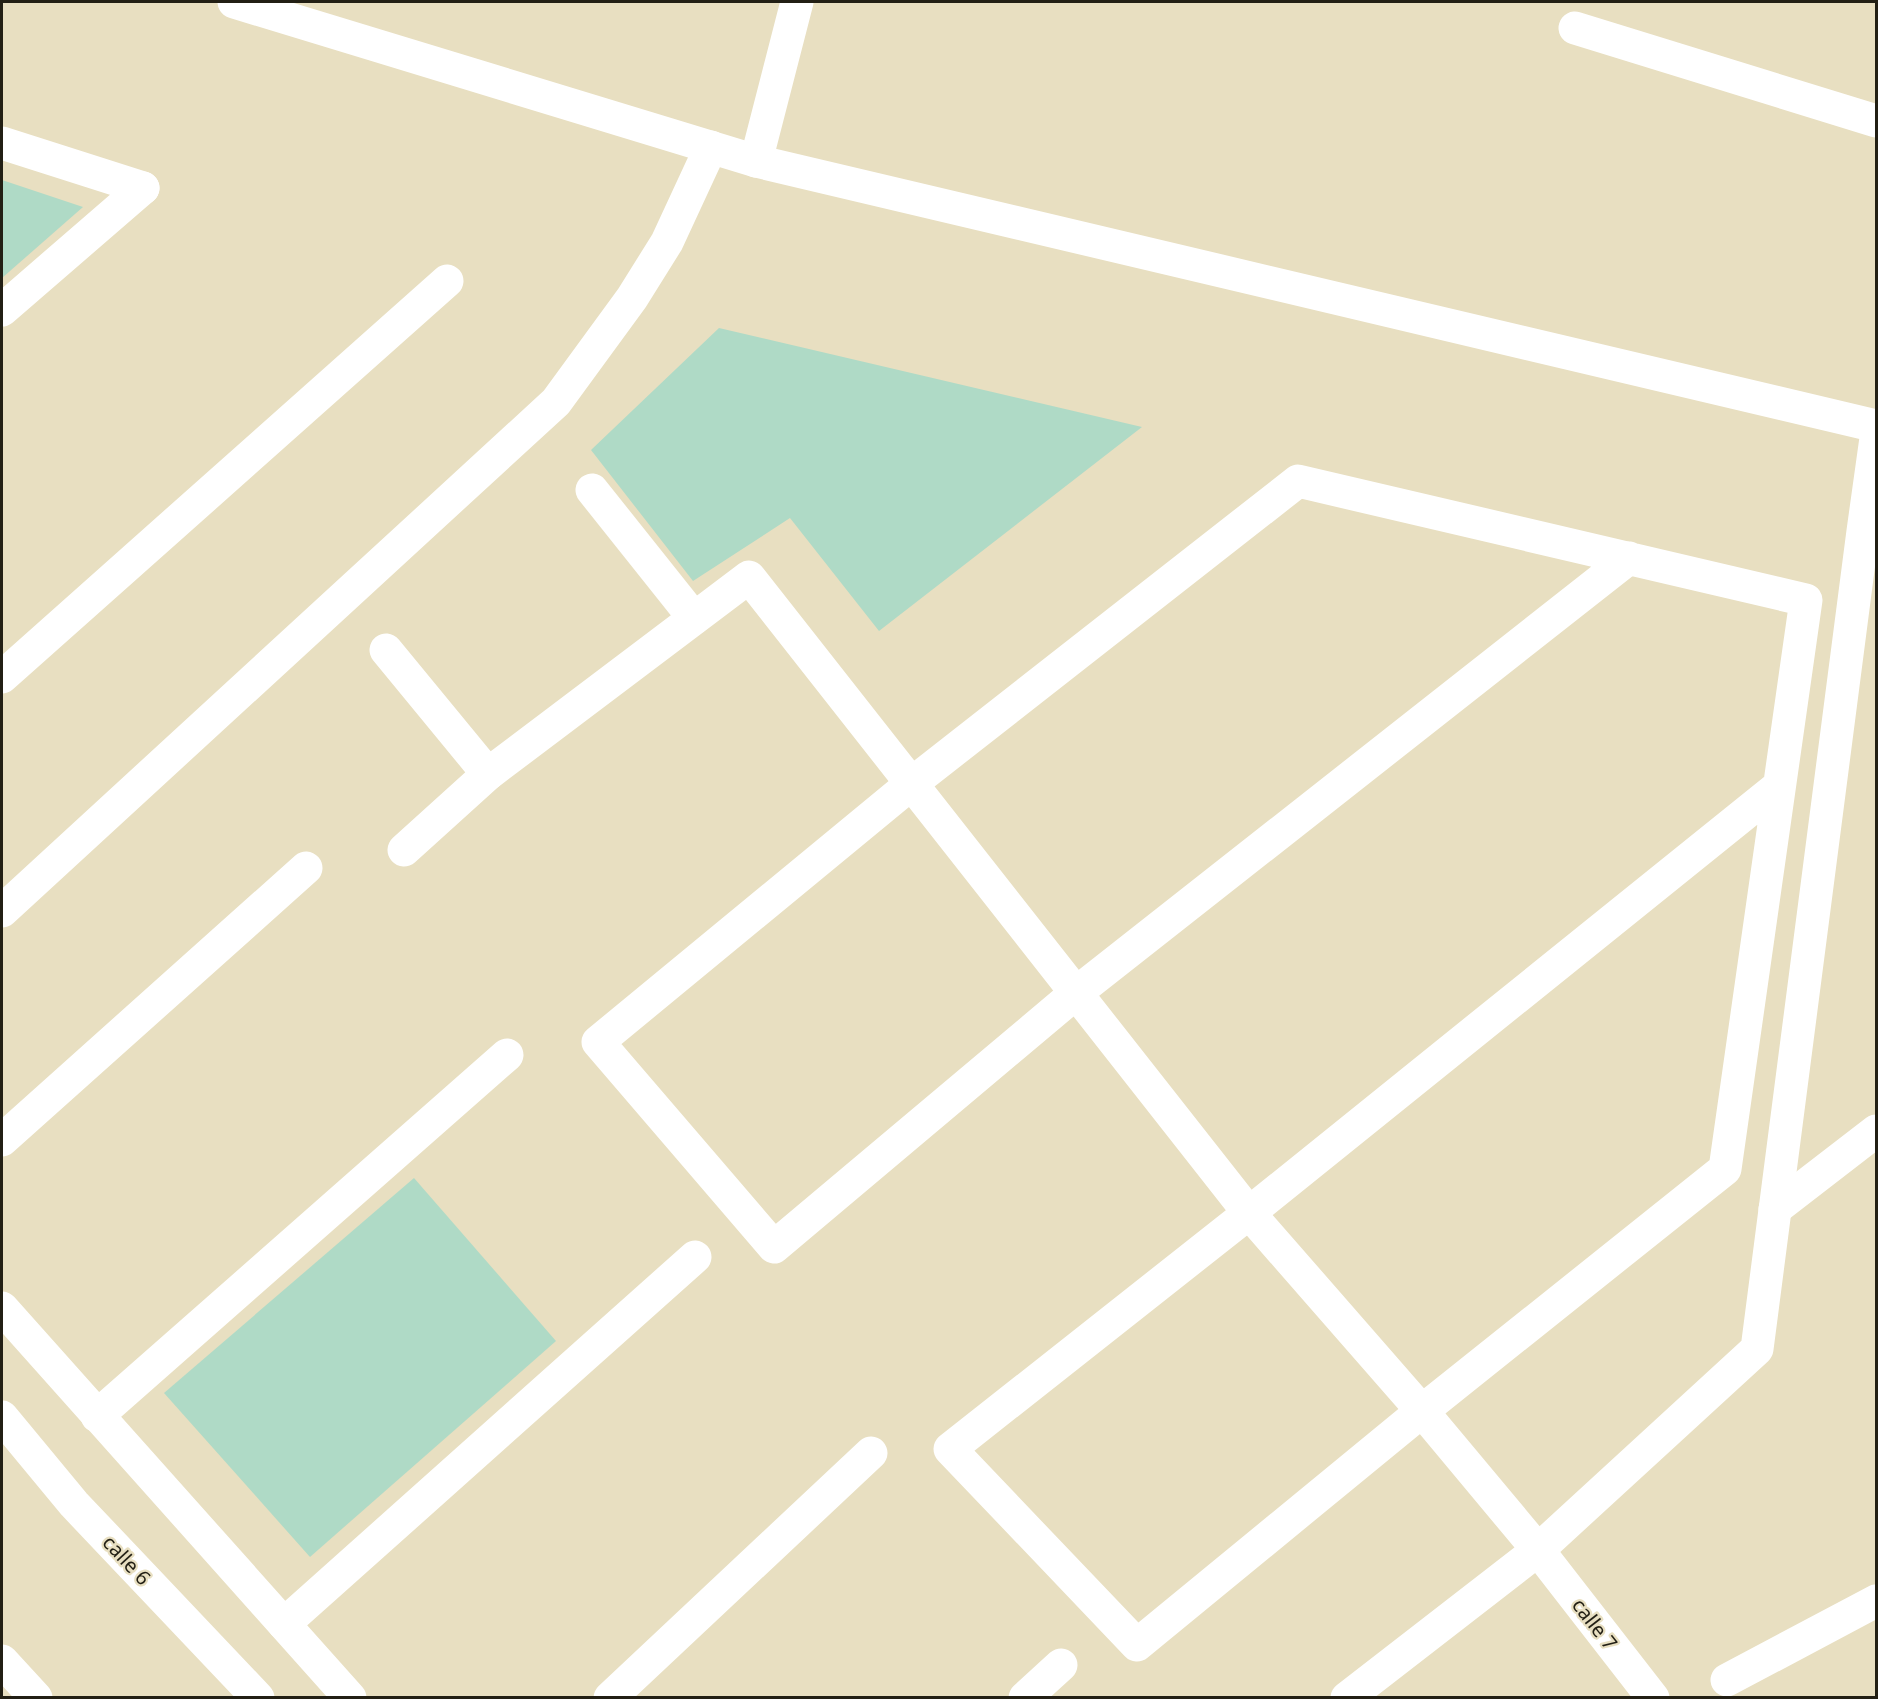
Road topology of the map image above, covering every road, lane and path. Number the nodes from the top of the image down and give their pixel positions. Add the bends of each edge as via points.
1 (234, 2) edge
2 (797, 2) edge
3 (1575, 28) dead end
4 (1876, 121) edge
5 (2, 143) edge
6 (711, 147) junction
7 (756, 161) junction
8 (447, 281) dead end
9 (2, 310) edge
10 (1876, 426) edge
11 (1876, 438) edge
12 (592, 490) dead end
13 (1629, 558) junction
14 (694, 618) junction
15 (386, 650) dead end
16 (2, 677) edge
17 (488, 774) junction
18 (911, 784) junction
19 (1779, 786) junction
20 (404, 850) dead end
21 (306, 868) dead end
22 (2, 911) edge
23 (1076, 993) junction
24 (507, 1055) dead end
25 (1876, 1131) edge
26 (2, 1140) edge
27 (1775, 1209) junction
28 (1249, 1213) junction
29 (695, 1257) dead end
30 (2, 1308) edge
31 (1422, 1411) junction
32 (97, 1416) junction
33 (2, 1417) edge
34 (871, 1453) dead end
35 (1538, 1550) junction
36 (1876, 1601) edge
37 (284, 1624) junction
38 (2, 1661) edge
39 (1061, 1665) dead end
40 (1727, 1680) dead end
41 (36, 1698) edge
42 (258, 1698) edge
43 (350, 1698) edge
44 (610, 1698) edge
45 (1025, 1698) edge
46 (1347, 1698) edge
47 (1653, 1698) edge

1 - 6 street
2 - 7 street
3 - 4 street
5 - 9 street via 143,188
6 - 7 street
6 - 22 street via 667,242 632,298 556,402
7 - 10 street
8 - 16 street
11 - 27 street
12 - 14 street
13 - 18 street via 1298,481
13 - 19 street via 1806,600
13 - 23 street
14 - 17 street
14 - 18 street, calle 7 via 749,577
15 - 17 street
17 - 20 street
18 - 23 street, calle 7
18 - 23 street via 598,1042 774,1247
19 - 28 street
19 - 31 street via 1725,1169
21 - 26 street
23 - 28 street, calle 7
24 - 32 street
25 - 27 street
27 - 35 street via 1757,1348
28 - 31 street, calle 7
28 - 31 street via 950,1449 1137,1645
29 - 37 street
30 - 32 street
31 - 35 street, calle 7
32 - 37 street
33 - 42 street, calle 6 via 74,1504
34 - 44 street
35 - 46 street
35 - 47 street, calle 7
36 - 40 street
37 - 43 street
38 - 41 street
39 - 45 street

